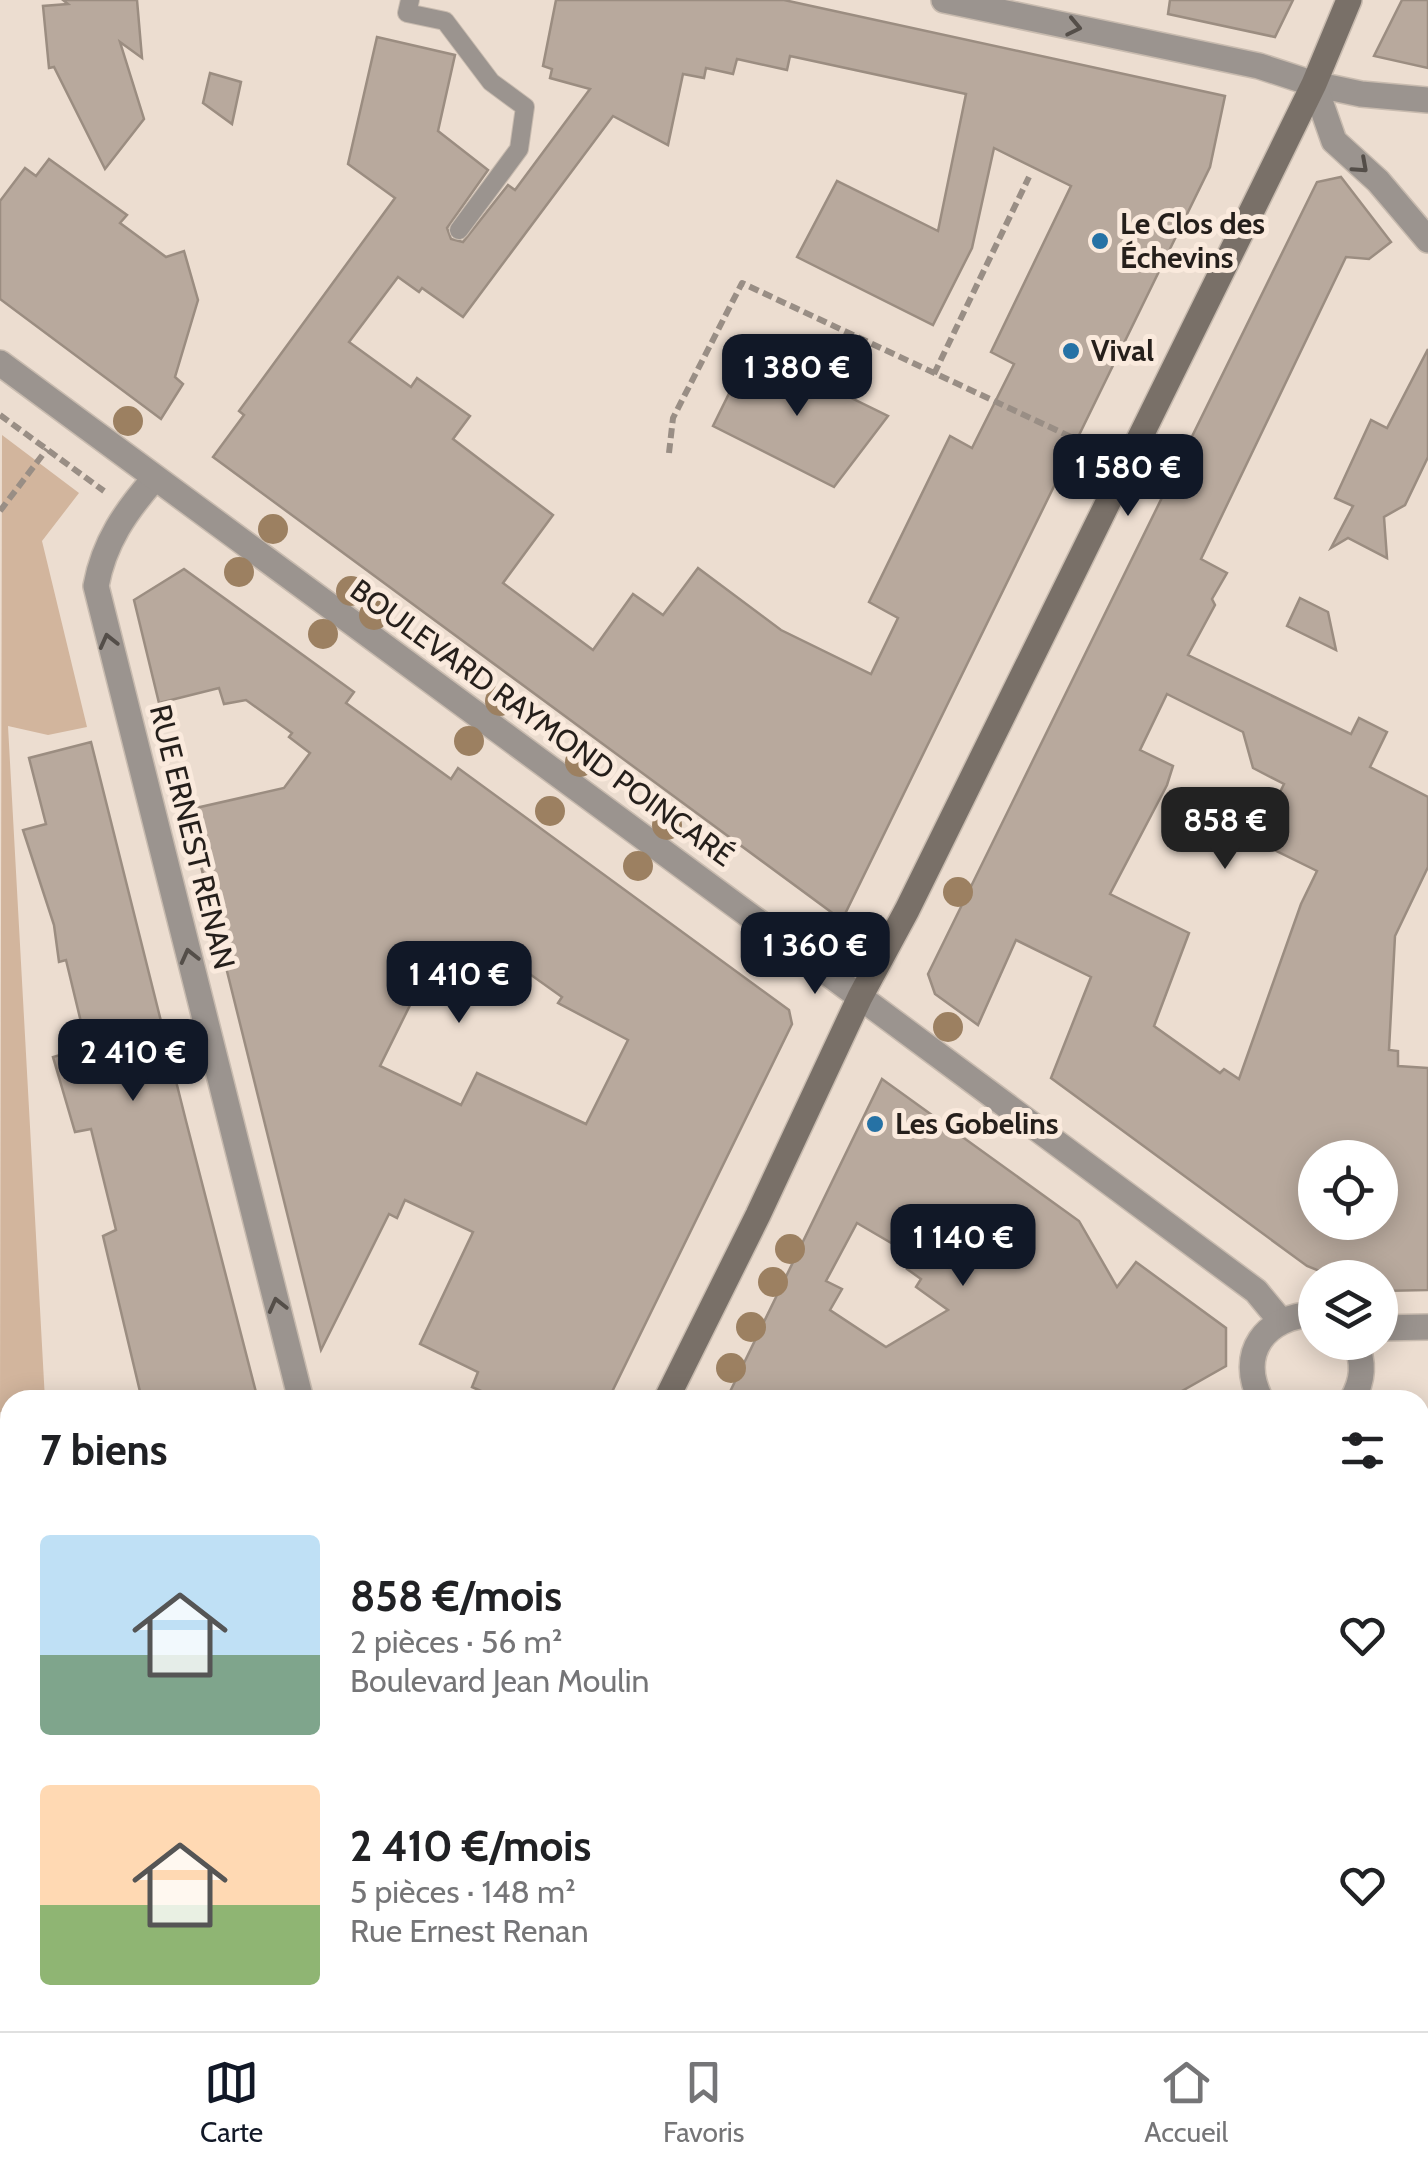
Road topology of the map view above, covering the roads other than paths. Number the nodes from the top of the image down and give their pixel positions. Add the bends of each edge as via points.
1 (410, 0) edge
2 (944, 0) edge
3 (1349, 0) edge
4 (1314, 84) junction
5 (1428, 100) edge
6 (459, 230) dead end
7 (1428, 240) edge
8 (2, 369) edge
9 (154, 478) junction
10 (860, 997) junction
11 (1298, 1315) edge
12 (1280, 1320) junction
13 (1428, 1327) edge
14 (1398, 1328) edge
15 (1360, 1360) edge
16 (298, 1390) edge
17 (671, 1390) edge
18 (1258, 1390) edge
19 (1358, 1390) edge

1 - 6 lane via 407,13 446,21 490,82 525,108 519,150
2 -> 4 street via 1241,62
3 - 4 main road
4 - 5 street
4 -> 7 street via 1334,141
4 - 10 main road
8 - 9 street, BOULEVARD RAYMOND POINCARÉ
9 - 10 street, BOULEVARD RAYMOND POINCARÉ
16 -> 9 street, RUE ERNEST RENAN via 96,586 100,560
10 - 12 street, BOULEVARD RAYMOND POINCARÉ via 1256,1291
10 - 17 main road
11 - 12 street
12 - 18 street via 1253,1357
13 - 14 street
15 - 19 street

